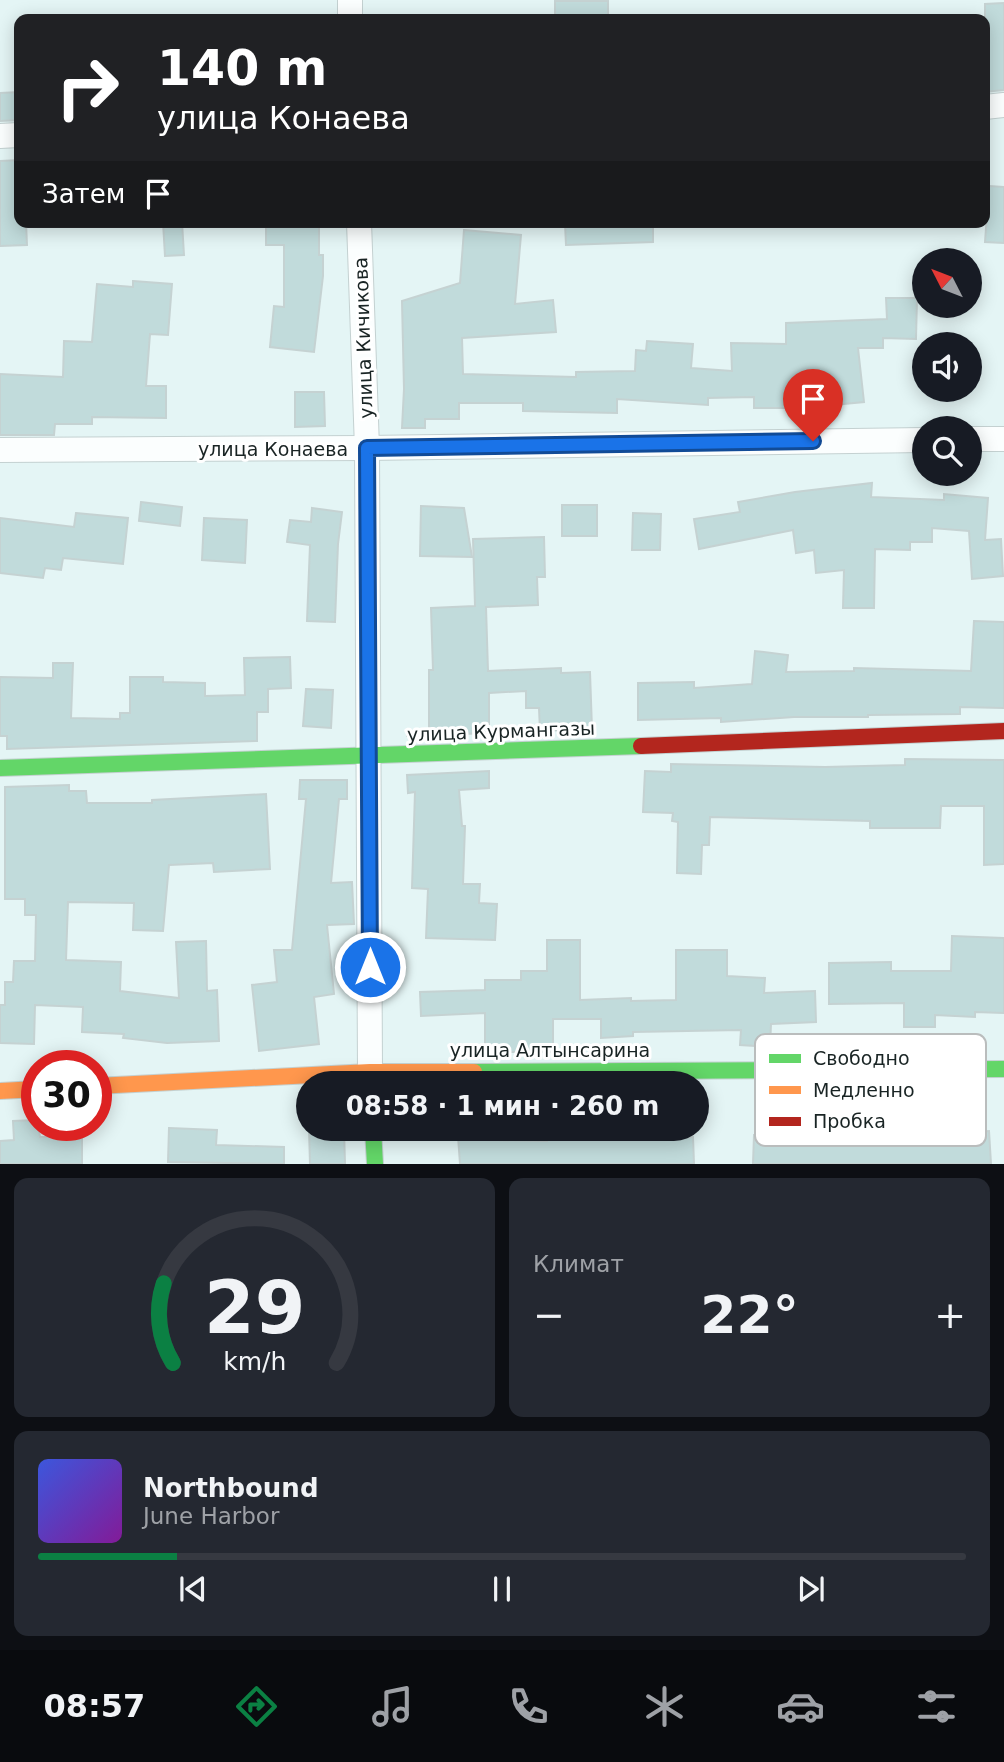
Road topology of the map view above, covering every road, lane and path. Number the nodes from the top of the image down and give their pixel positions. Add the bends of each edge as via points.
1 (359, 228) edge
2 (982, 439) edge
3 (1004, 439) edge
4 (912, 440) edge
5 (367, 448) junction
6 (0, 450) edge
7 (1004, 731) edge
8 (370, 757) junction
9 (0, 768) edge
10 (986, 1069) edge
11 (1004, 1069) edge
12 (370, 1071) edge
13 (755, 1072) edge
14 (709, 1073) edge
15 (296, 1079) edge
16 (112, 1085) edge
17 (21, 1090) edge
18 (0, 1091) edge
19 (374, 1141) edge
20 (375, 1164) edge

1 - 5 street, улица Кичикова
2 - 3 street
4 - 5 street, улица Конаева
5 - 6 street, улица Конаева
5 - 8 street, улица Кичикова
7 - 8 street, улица Курмангазы
8 - 9 street, улица Курмангазы
8 - 12 street, улица Кичикова
10 - 11 street, улица Алтынсарина
13 - 14 street, улица Алтынсарина
15 - 16 street, улица Алтынсарина
17 - 18 street
19 - 20 street

